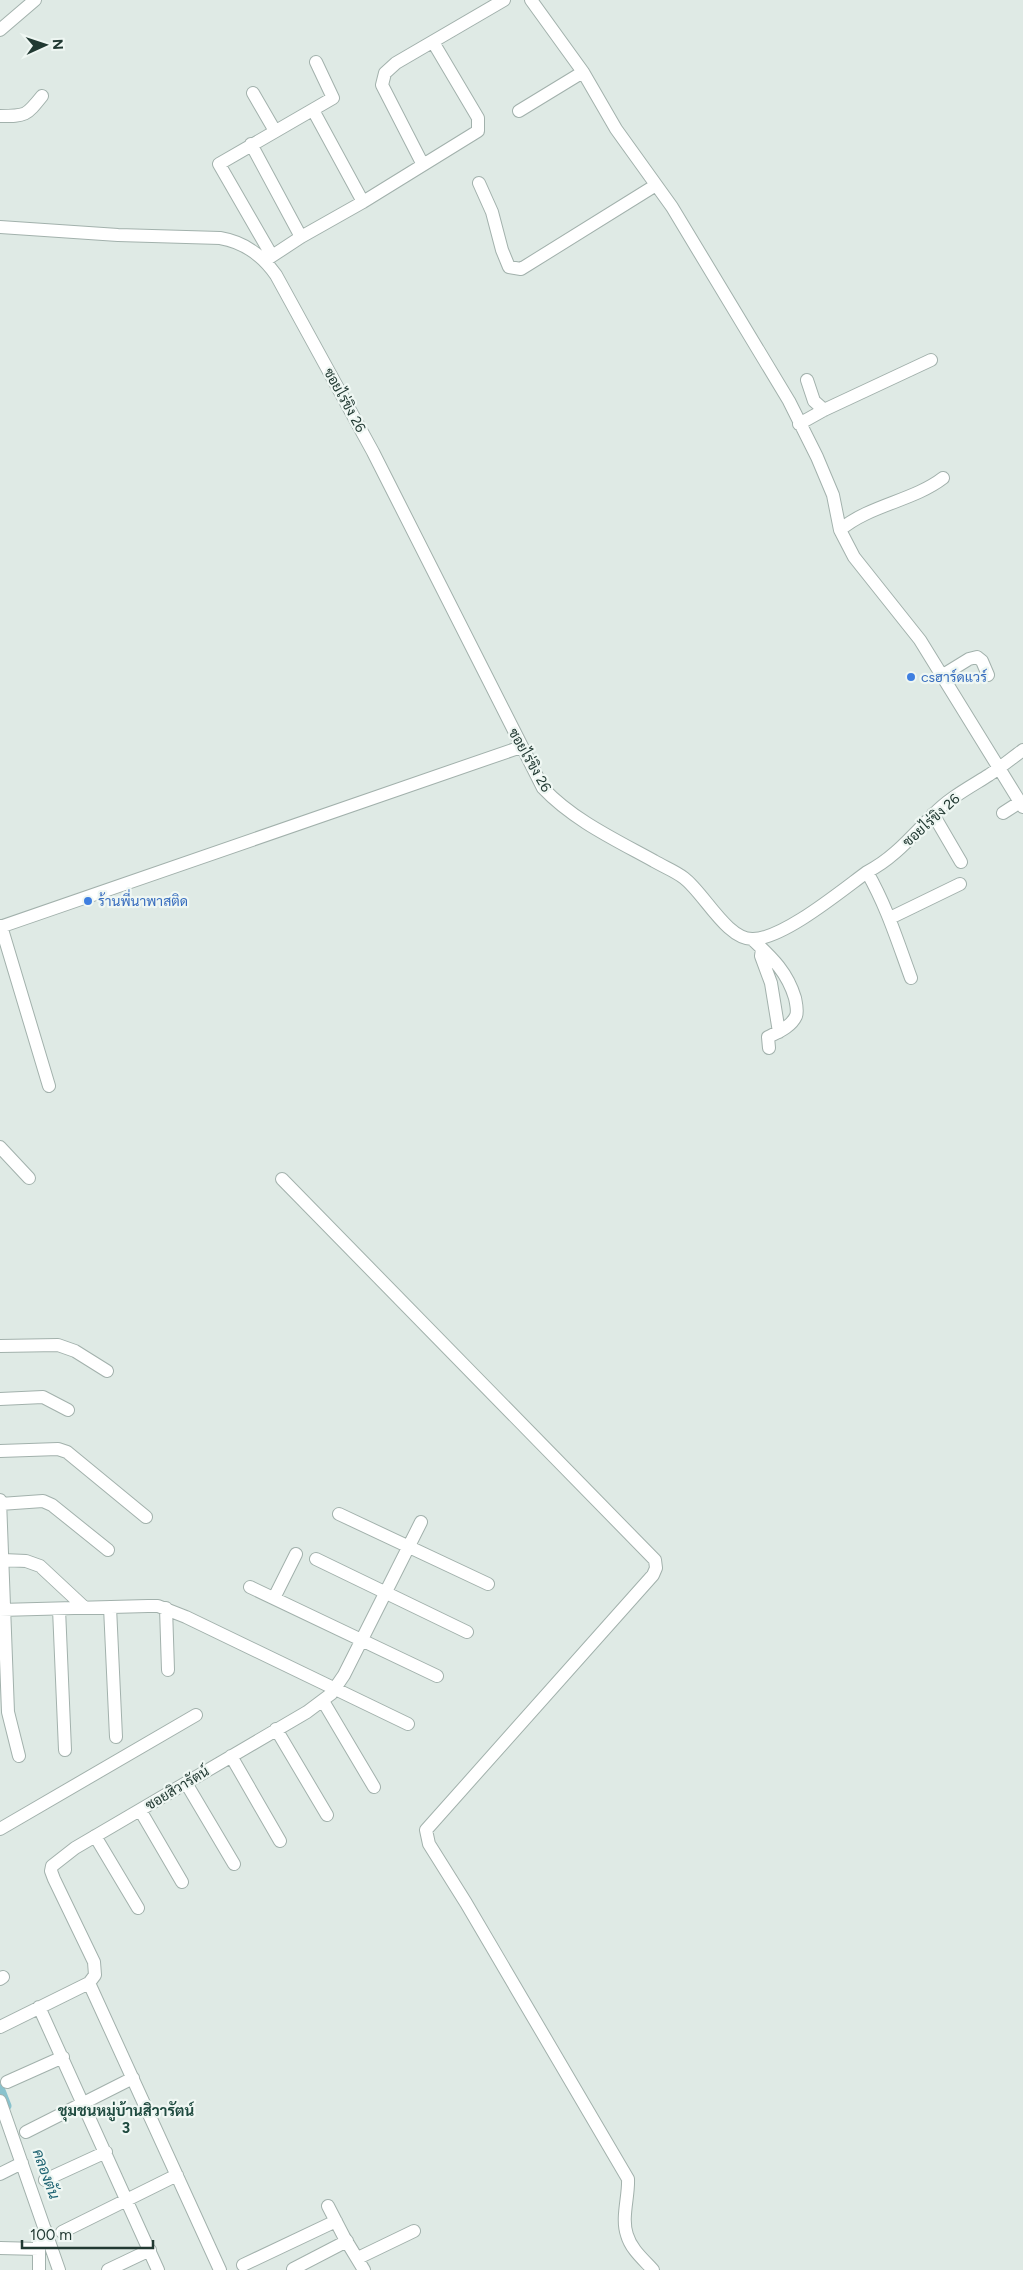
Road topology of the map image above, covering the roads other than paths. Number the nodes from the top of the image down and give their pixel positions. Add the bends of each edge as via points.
1 (35, 0) edge
2 (504, 0) edge
3 (530, 0) edge
4 (0, 30) edge
5 (433, 42) junction
6 (316, 62) dead end
7 (583, 72) junction
8 (253, 92) dead end
9 (42, 96) dead end
10 (313, 110) junction
11 (519, 110) dead end
12 (0, 116) edge
13 (275, 131) junction
14 (251, 144) junction
15 (422, 165) junction
16 (479, 183) dead end
17 (656, 185) junction
18 (363, 202) junction
19 (0, 227) edge
20 (301, 237) junction
21 (267, 258) junction
22 (931, 360) dead end
23 (807, 380) dead end
24 (821, 411) junction
25 (802, 422) junction
26 (943, 478) dead end
27 (847, 525) junction
28 (949, 672) junction
29 (988, 675) dead end
30 (521, 747) junction
31 (1023, 750) edge
32 (1003, 764) junction
33 (1022, 804) edge
34 (1003, 813) dead end
35 (933, 814) junction
36 (961, 862) dead end
37 (867, 872) junction
38 (960, 884) dead end
39 (890, 918) junction
40 (1, 927) edge
41 (752, 939) junction
42 (762, 949) junction
43 (911, 978) dead end
44 (779, 1032) junction
45 (769, 1048) dead end
46 (49, 1086) dead end
47 (0, 1147) edge
48 (29, 1178) dead end
49 (282, 1179) dead end
50 (0, 1346) edge
51 (107, 1371) dead end
52 (0, 1399) edge
53 (68, 1410) dead end
54 (0, 1451) edge
55 (0, 1502) edge
56 (339, 1514) dead end
57 (146, 1517) dead end
58 (421, 1522) dead end
59 (409, 1546) junction
60 (108, 1550) dead end
61 (296, 1554) dead end
62 (316, 1559) dead end
63 (2, 1560) junction
64 (488, 1584) dead end
65 (250, 1587) dead end
66 (385, 1593) junction
67 (274, 1598) junction
68 (110, 1607) junction
69 (84, 1608) junction
70 (166, 1608) junction
71 (59, 1609) junction
72 (2, 1610) edge
73 (467, 1632) dead end
74 (362, 1640) junction
75 (168, 1670) dead end
76 (437, 1676) dead end
77 (335, 1690) junction
78 (323, 1701) junction
79 (196, 1715) dead end
80 (4, 1716) edge
81 (408, 1724) dead end
82 (276, 1730) junction
83 (116, 1737) dead end
84 (65, 1750) dead end
85 (20, 1756) dead end
86 (231, 1756) junction
87 (186, 1783) junction
88 (374, 1787) dead end
89 (140, 1810) junction
90 (327, 1814) dead end
91 (0, 1829) edge
92 (95, 1836) junction
93 (280, 1841) dead end
94 (234, 1864) dead end
95 (182, 1882) dead end
96 (138, 1908) dead end
97 (89, 1983) junction
98 (39, 2007) junction
99 (0, 2027) edge
100 (63, 2057) junction
101 (133, 2078) junction
102 (8, 2082) dead end
103 (0, 2101) edge
104 (84, 2104) junction
105 (26, 2132) dead end
106 (106, 2152) junction
107 (22, 2163) junction
108 (0, 2174) edge
109 (177, 2175) junction
110 (45, 2180) dead end
111 (128, 2201) junction
112 (328, 2206) dead end
113 (336, 2221) junction
114 (45, 2230) junction
115 (414, 2231) dead end
116 (62, 2232) dead end
117 (347, 2241) junction
118 (0, 2248) edge
119 (39, 2249) junction
120 (150, 2250) junction
121 (358, 2258) junction
122 (243, 2265) dead end
123 (39, 2270) edge
124 (59, 2270) edge
125 (108, 2270) edge
126 (158, 2270) edge
127 (220, 2270) edge
128 (293, 2270) edge
129 (364, 2270) edge
130 (652, 2270) edge

1 - 4 street
2 - 5 street
3 - 7 street
5 - 15 street via 396,63 385,73 382,85
5 - 15 street via 479,124 478,131
6 - 10 street via 333,98
7 - 11 street
7 - 17 street via 616,129
8 - 13 street
9 - 12 street via 28,113
10 - 13 street
10 - 18 street
13 - 14 street
14 - 20 street
14 - 21 street via 222,162 220,167
15 - 18 street
16 - 17 street via 492,212 505,259 514,269 521,269
17 - 25 street
18 - 20 street
19 - 21 street, ซอยไร่ขิง 26 via 220,238 236,241
20 - 21 street
21 - 30 street, ซอยไร่ขิง 26 via 373,452
22 - 24 street
23 - 24 street
24 - 25 street
25 - 27 street
26 - 27 street via 932,487
27 - 28 street via 854,557
28 - 29 street via 977,657
28 - 32 street
30 - 40 street
30 - 41 street, ซอยไร่ขิง 26 via 543,788 557,803 684,878 736,934
31 - 32 street, ซอยไร่ขิง 26
32 - 33 street
32 - 35 street, ซอยไร่ขิง 26
33 - 34 street
35 - 36 street
35 - 37 street, ซอยไร่ขิง 26 via 880,865
37 - 39 street
37 - 41 street, ซอยไร่ขิง 26 via 788,927 765,938
38 - 39 street
39 - 43 street
40 - 46 street
41 - 42 street
42 - 44 street
42 - 44 street via 786,974 797,1006 796,1016
44 - 45 street via 768,1037
47 - 48 street
49 - 130 street via 655,1560 654,1575 426,1830 429,1844 628,2179 627,2236
50 - 51 street via 58,1345 75,1351
52 - 53 street via 43,1397
54 - 57 street via 58,1449 67,1452
55 - 60 street via 44,1501
55 - 63 street
56 - 59 street
58 - 59 street, ซอยสิวารัตน์
59 - 64 street
59 - 66 street, ซอยสิวารัตน์
61 - 67 street
62 - 66 street
63 - 69 street via 26,1561 40,1566
63 - 72 street
65 - 67 street
66 - 73 street
66 - 74 street, ซอยสิวารัตน์
67 - 74 street
68 - 69 street
68 - 70 street
68 - 83 street
69 - 71 street
70 - 75 street
70 - 77 street
71 - 72 street
71 - 84 street
72 - 80 street
74 - 76 street
74 - 77 street, ซอยสิวารัตน์
77 - 78 street, ซอยสิวารัตน์
77 - 81 street
78 - 82 street, ซอยสิวารัตน์
78 - 88 street
79 - 91 street
80 - 85 street
82 - 86 street, ซอยสิวารัตน์
82 - 90 street
86 - 87 street, ซอยสิวารัตน์
86 - 93 street
87 - 89 street, ซอยสิวารัตน์
87 - 94 street
89 - 92 street, ซอยสิวารัตน์
89 - 95 street
92 - 96 street
92 - 97 street, ซอยสิวารัตน์ via 57,1860 51,1871 94,1962 95,1975
97 - 98 street
97 - 101 street
98 - 99 street
98 - 100 street
100 - 102 street
100 - 104 street
101 - 104 street
101 - 109 street
103 - 107 street
104 - 105 street
104 - 106 street
106 - 110 street
106 - 111 street
107 - 108 street
107 - 114 street
109 - 111 street
109 - 127 street
111 - 116 street
111 - 120 street
112 - 113 street
113 - 117 street
113 - 122 street
114 - 119 street
114 - 124 street
115 - 121 street
117 - 121 street
117 - 128 street
118 - 119 street
119 - 123 street
120 - 125 street
120 - 126 street
121 - 129 street

